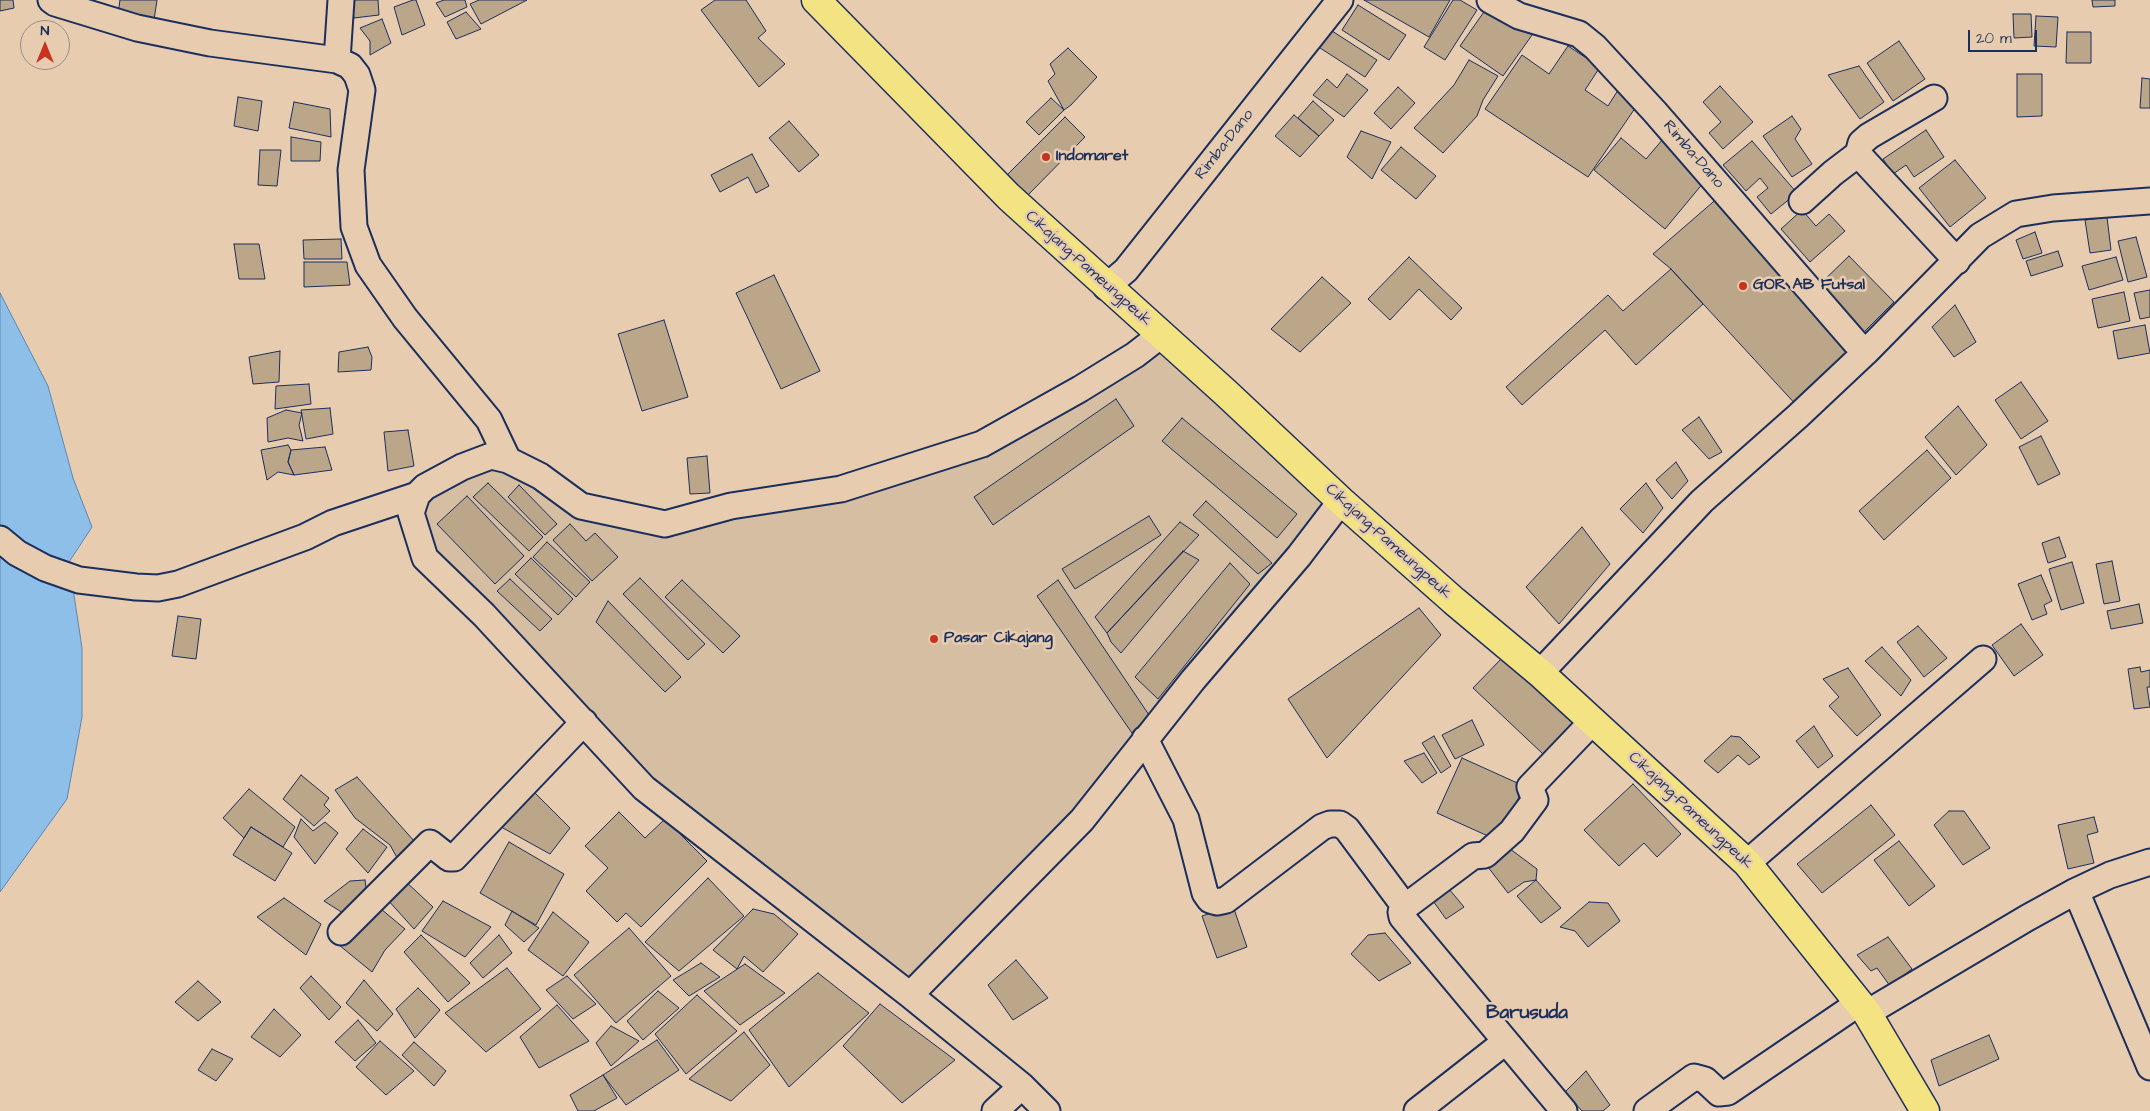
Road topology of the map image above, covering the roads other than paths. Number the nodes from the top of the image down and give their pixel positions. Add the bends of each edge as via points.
1 (51, 0) edge
2 (341, 0) edge
3 (816, 0) edge
4 (1340, 0) edge
5 (1490, 0) edge
6 (337, 60) junction
7 (1934, 98) dead end
8 (1858, 154) junction
9 (1802, 200) dead end
10 (2150, 201) edge
11 (1957, 260) junction
12 (1106, 286) junction
13 (1161, 335) junction
14 (1866, 352) junction
15 (508, 460) junction
16 (417, 495) junction
17 (1341, 501) junction
18 (0, 539) edge
19 (1983, 659) dead end
20 (1540, 673) junction
21 (1592, 721) junction
22 (584, 722) junction
23 (1145, 739) junction
24 (1747, 862) junction
25 (2150, 862) edge
26 (2076, 891) junction
27 (1405, 907) junction
28 (341, 932) dead end
29 (910, 995) junction
30 (1863, 1008) junction
31 (2143, 1033) edge
32 (1505, 1042) junction
33 (2150, 1067) edge
34 (1022, 1086) junction
35 (995, 1111) edge
36 (1047, 1111) edge
37 (1416, 1111) edge
38 (1564, 1111) edge
39 (1647, 1111) edge
40 (1925, 1111) edge

1 - 6 street via 146,30 210,44
2 - 6 street
3 - 12 main road, Cikajang-Pameungpeuk via 1009,198
4 - 12 street, Rimba-Dano via 1126,270
5 - 14 street, Rimba-Dano via 1519,16 1579,34 1595,47
6 - 15 street via 350,66 362,90 351,170 354,227 368,265 405,318 489,420
7 - 8 street via 1869,136 1861,143
8 - 9 street
8 - 11 street
10 - 11 street via 2016,214 1980,236
11 - 14 street
12 - 13 main road, Cikajang-Pameungpeuk
13 - 15 street via 1080,389 982,444 841,489 730,506 664,524 581,506 540,476
13 - 17 main road, Cikajang-Pameungpeuk
14 - 20 street via 1702,501
15 - 16 street via 490,456 462,466
16 - 18 street via 333,523 306,537 169,586 147,588 79,580 45,568 17,553
16 - 22 street via 411,513 425,558 484,615
17 - 20 main road, Cikajang-Pameungpeuk
17 - 23 street via 1299,556
19 - 24 street
20 - 21 main road, Cikajang-Pameungpeuk
21 - 24 main road, Cikajang-Pameungpeuk
21 - 27 street via 1530,787 1535,800 1512,831 1484,855 1474,856
22 - 28 street via 454,858 448,858 430,843
22 - 29 street via 644,788
23 - 27 street via 1186,819 1205,894 1210,900 1226,900 1322,827 1340,824 1347,828
23 - 29 street via 1082,820
24 - 30 main road, Cikajang-Pameungpeuk
25 - 26 street
26 - 30 street
26 - 31 street
27 - 32 street via 1402,917
29 - 34 street
30 - 39 street via 1728,1092 1719,1093 1706,1080 1694,1077
30 - 40 main road, Cikajang-Pameungpeuk
31 - 33 street
32 - 37 street
32 - 38 street
34 - 35 street
34 - 36 street

